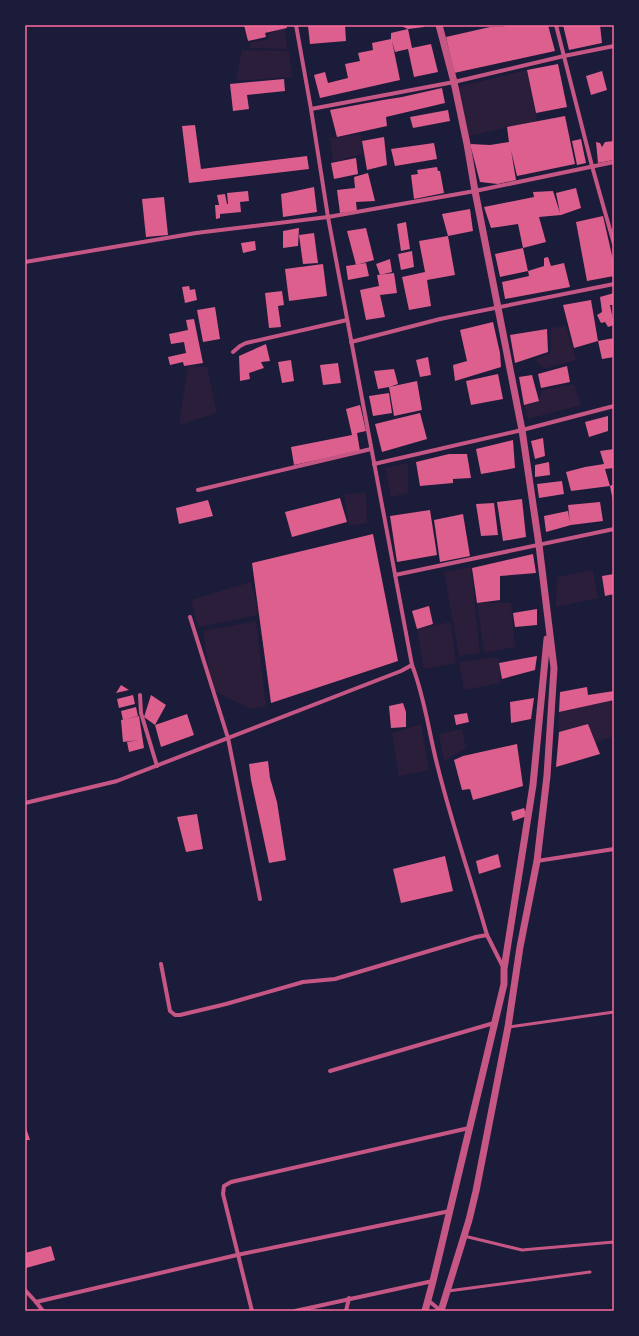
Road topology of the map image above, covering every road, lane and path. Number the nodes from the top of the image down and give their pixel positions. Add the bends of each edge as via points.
1 (296, 25) edge
2 (439, 25) edge
3 (556, 25) edge
4 (614, 46) edge
5 (564, 56) junction
6 (454, 82) junction
7 (311, 109) junction
8 (614, 162) edge
9 (592, 166) junction
10 (475, 191) junction
11 (328, 217) junction
12 (614, 244) edge
13 (25, 262) edge
14 (614, 284) edge
15 (498, 307) junction
16 (347, 320) junction
17 (351, 342) junction
18 (233, 352) dead end
19 (614, 406) edge
20 (522, 430) junction
21 (371, 449) junction
22 (374, 464) junction
23 (198, 490) dead end
24 (614, 529) edge
25 (540, 545) junction
26 (395, 575) junction
27 (190, 617) dead end
28 (548, 627) junction
29 (412, 665) junction
30 (140, 695) dead end
31 (228, 738) junction
32 (157, 766) junction
33 (25, 803) edge
34 (614, 849) edge
35 (537, 860) junction
36 (260, 899) dead end
37 (487, 935) junction
38 (161, 964) dead end
39 (504, 969) junction
40 (614, 1012) edge
41 (495, 1023) junction
42 (508, 1027) junction
43 (330, 1070) dead end
44 (469, 1128) junction
45 (450, 1211) junction
46 (464, 1236) junction
47 (614, 1242) edge
48 (237, 1255) junction
49 (590, 1272) dead end
50 (434, 1281) junction
51 (25, 1290) edge
52 (448, 1291) junction
53 (349, 1298) junction
54 (429, 1301) junction
55 (36, 1302) junction
56 (314, 1309) edge
57 (43, 1311) edge
58 (252, 1311) edge
59 (294, 1311) edge
60 (346, 1311) edge
61 (425, 1311) edge
62 (441, 1311) edge

1 - 7 street
2 - 6 street
3 - 5 street
4 - 5 street
5 - 6 street
5 - 9 street
6 - 7 street
6 - 10 street
7 - 11 street
8 - 9 street
9 - 10 street
9 - 12 street
10 - 11 street
10 - 15 street
11 - 13 street via 196,234
11 - 16 street
14 - 15 street
15 - 17 street
15 - 20 street
16 - 17 street
16 - 18 street via 246,343
17 - 21 street
19 - 20 street
20 - 22 street
20 - 25 street
21 - 22 street
21 - 23 street
22 - 26 street
24 - 25 street
25 - 26 street
25 - 28 street
26 - 29 street
27 - 31 street
28 - 35 street via 554,668 547,776
28 - 39 street via 533,785
29 - 31 street
29 - 37 street via 442,785
30 - 32 street via 142,718
31 - 32 street
31 - 36 street
32 - 33 street via 117,781
34 - 35 street
35 - 42 street
37 - 38 street via 335,979 302,982 180,1015 170,1011
37 - 39 street
39 - 41 street via 504,984
40 - 42 lane
41 - 43 street
41 - 44 street
42 - 46 street via 476,1191
44 - 45 street
44 - 48 street via 231,1182 224,1186 224,1194
45 - 48 street
45 - 50 street
46 - 47 lane via 522,1250
46 - 52 street
48 - 55 street
48 - 58 street
49 - 52 lane
50 - 53 street
50 - 54 street
51 - 55 street
52 - 62 street
53 - 56 street
53 - 60 street
54 - 61 street
54 - 62 street
55 - 57 street
56 - 59 street

